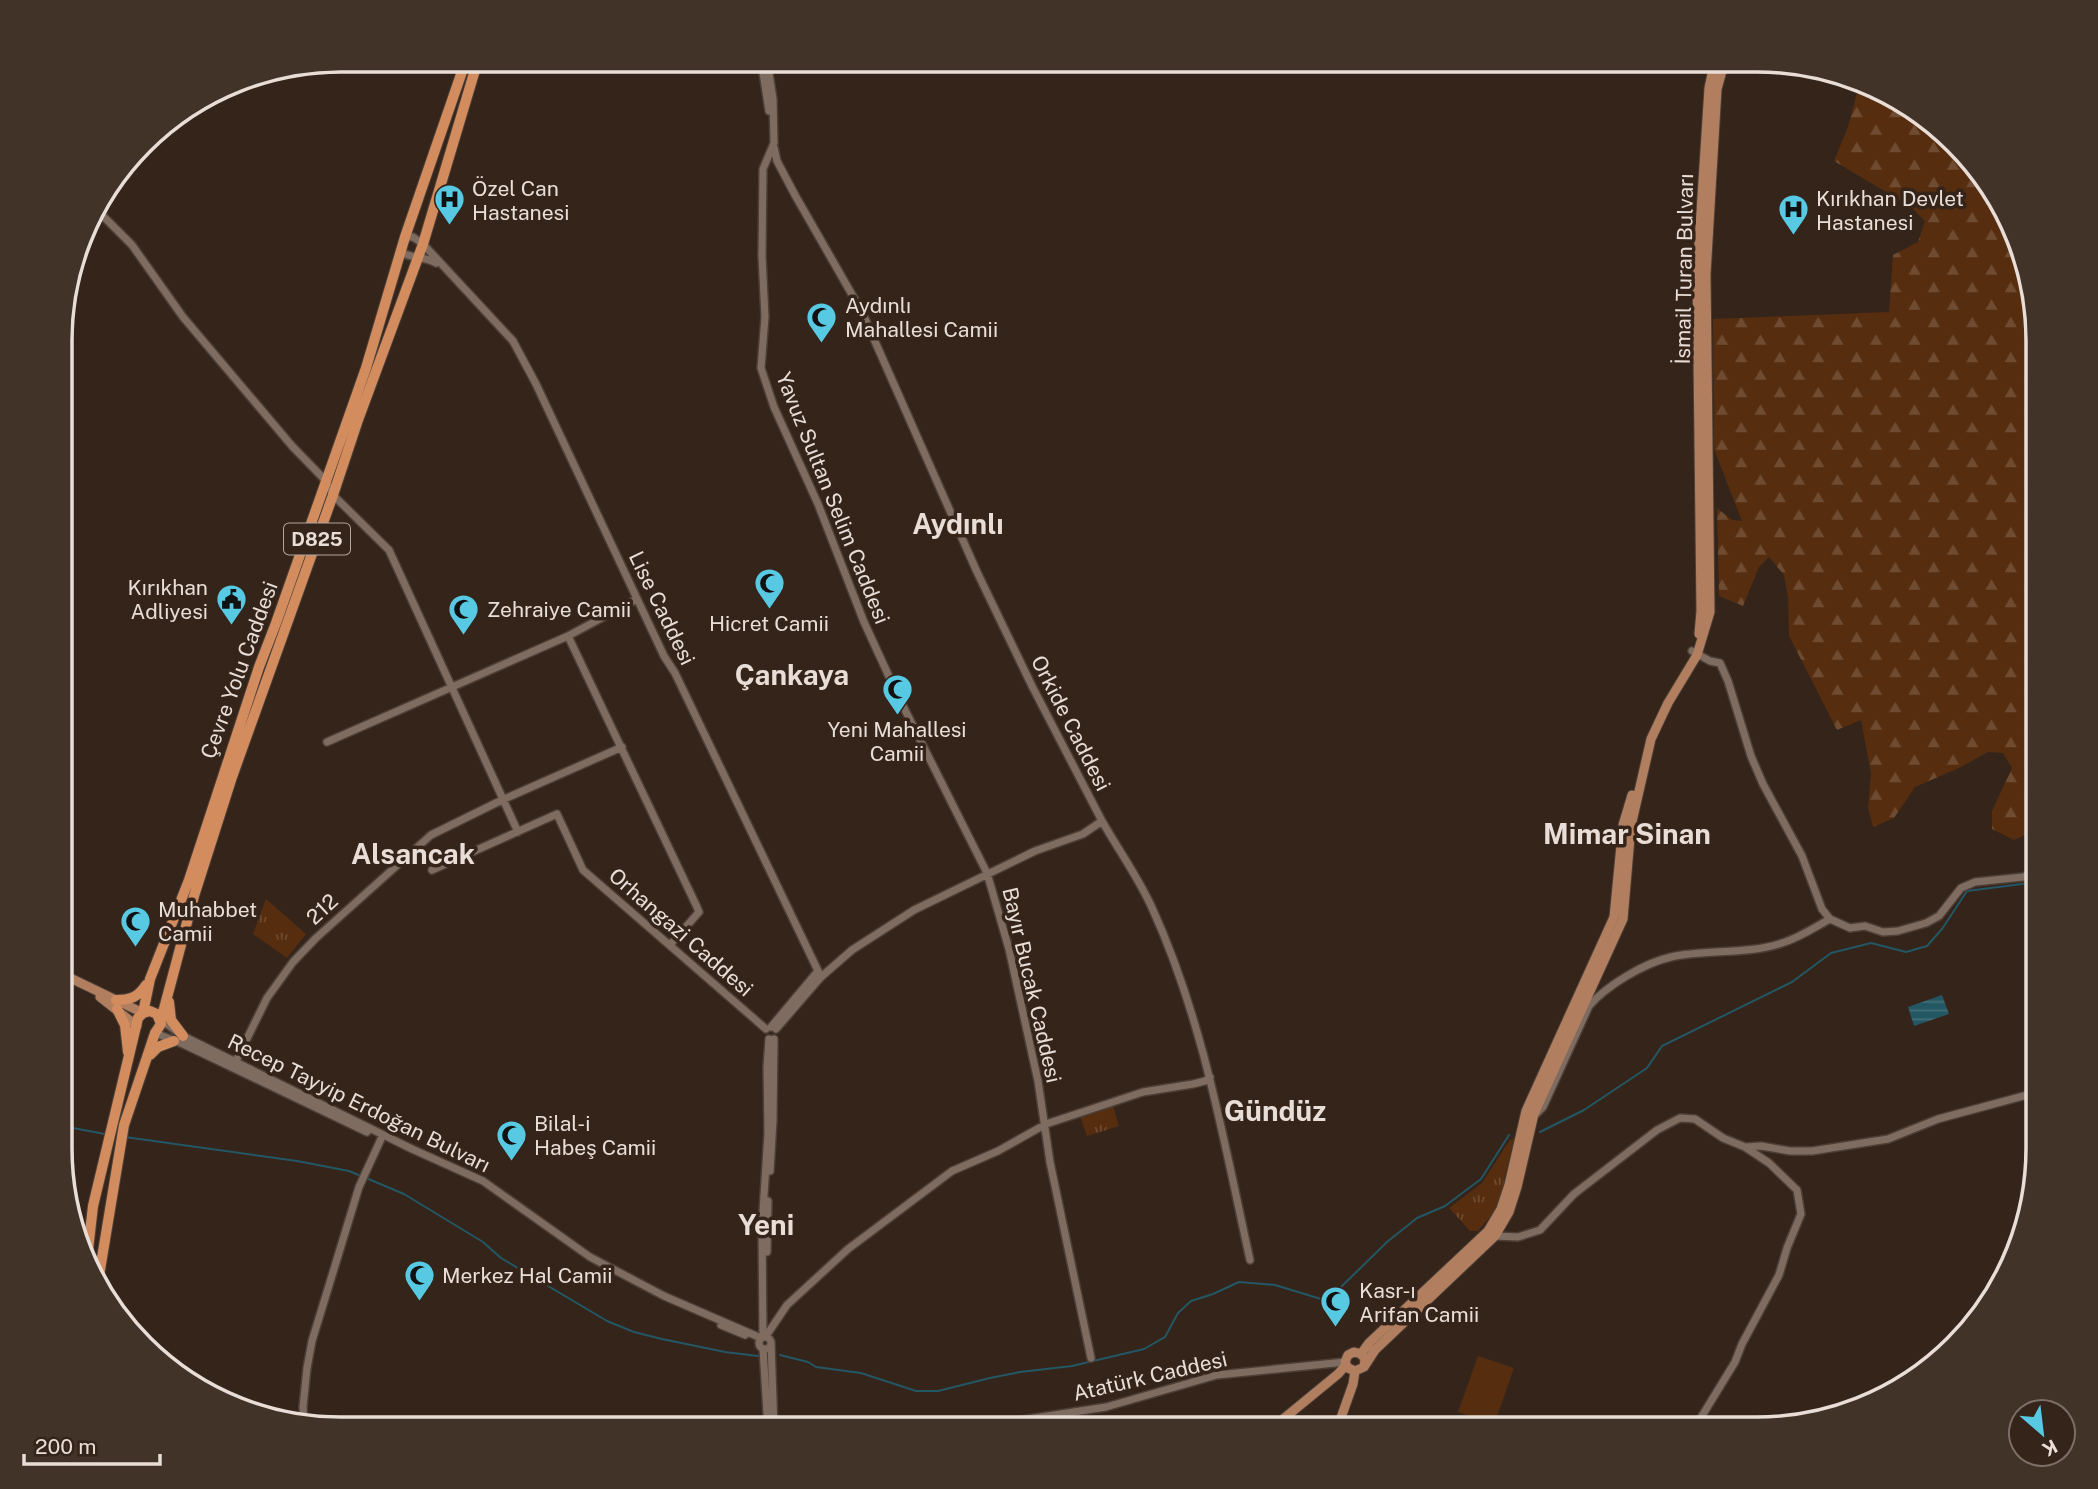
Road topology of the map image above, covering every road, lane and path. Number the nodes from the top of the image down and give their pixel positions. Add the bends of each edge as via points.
1 (462, 72) edge
2 (474, 72) edge
3 (763, 72) edge
4 (769, 72) edge
5 (1712, 72) edge
6 (1721, 72) edge
7 (774, 143) junction
8 (103, 216) edge
9 (405, 237) junction
10 (423, 244) junction
11 (400, 252) junction
12 (418, 258) junction
13 (449, 272) junction
14 (1704, 479) junction
15 (327, 482) junction
16 (333, 495) junction
17 (637, 599) junction
18 (568, 635) junction
19 (1695, 653) junction
20 (450, 687) junction
21 (898, 696) joint
22 (327, 742) dead end
23 (622, 747) junction
24 (502, 800) junction
25 (1102, 821) junction
26 (517, 832) junction
27 (432, 870) dead end
28 (987, 873) junction
29 (2026, 876) edge
30 (1830, 919) junction
31 (670, 945) junction
32 (819, 974) junction
33 (72, 979) edge
34 (150, 979) junction
35 (170, 985) junction
36 (117, 1004) junction
37 (143, 1013) junction
38 (161, 1020) junction
39 (137, 1026) junction
40 (771, 1028) junction
41 (155, 1033) junction
42 (179, 1038) junction
43 (146, 1057) junction
44 (128, 1058) junction
45 (236, 1061) junction
46 (1210, 1077) junction
47 (2026, 1095) edge
48 (1529, 1116) junction
49 (119, 1124) junction
50 (1046, 1124) junction
51 (382, 1139) junction
52 (1745, 1147) junction
53 (1498, 1222) junction
54 (1492, 1233) junction
55 (1518, 1237) junction
56 (89, 1243) edge
57 (1250, 1260) dead end
58 (100, 1267) edge
59 (764, 1339) junction
60 (1361, 1354) junction
61 (1091, 1357) dead end
62 (1352, 1366) junction
63 (303, 1415) edge
64 (770, 1417) edge
65 (770, 1417) edge
66 (1041, 1417) edge
67 (1286, 1417) edge
68 (1341, 1417) edge
69 (1701, 1417) edge

1 - 9 highway, Çevre Yolu Caddesi / D825
2 - 10 highway, Çevre Yolu Caddesi / D825
3 - 7 street
4 - 7 street
5 - 14 main road, İsmail Turan Bulvarı via 1697,274
6 - 14 main road, İsmail Turan Bulvarı via 1706,274
7 - 21 street, Yavuz Sultan Selim Caddesi via 763,169 761,368 839,564
7 - 25 street, Orkide Caddesi via 783,172 862,312 976,572
8 - 15 street via 132,246 183,317
9 - 10 street
9 - 11 highway, Çevre Yolu Caddesi / D825
10 - 12 highway, Çevre Yolu Caddesi / D825
10 - 13 street, Lise Caddesi
11 - 12 street
11 - 15 highway, Çevre Yolu Caddesi / D825
12 - 13 street, Lise Caddesi via 430,259
12 - 16 highway, Çevre Yolu Caddesi / D825
13 - 17 street, Lise Caddesi via 513,341
14 - 19 main road via 1701,611
15 - 16 street
15 - 34 highway, Çevre Yolu Caddesi / D825 via 259,667 189,880
16 - 20 street via 389,550
16 - 35 highway, Çevre Yolu Caddesi / D825 via 232,777
17 - 18 street
17 - 32 street, Lise Caddesi
18 - 20 street
18 - 23 street
19 - 30 street via 1720,663 1763,784
19 - 48 main road via 1647,738 1627,825 1623,919
20 - 22 street
20 - 24 street
21 - 28 street, Bayır Bucak Caddesi
23 - 24 street, 212
23 - 31 street via 699,912
24 - 26 street
24 - 45 street, 212 via 431,835 316,938 267,998
25 - 28 street via 1083,834
25 - 46 street, Orkide Caddesi via 1153,911
26 - 27 street
26 - 31 street, Orhangazi Caddesi via 557,814 583,870
28 - 32 street via 914,910
28 - 50 street, Bayır Bucak Caddesi via 1009,949
29 - 30 street via 1975,881 1961,888 1939,916 1898,932 1850,928
30 - 48 street via 1783,943 1670,957 1600,993 1589,1006 1543,1107
31 - 40 street, Orhangazi Caddesi
32 - 40 street
33 - 36 main road
34 - 36 highway via 140,994
34 - 37 highway, Çevre Yolu Caddesi / D825
35 - 38 highway, Çevre Yolu Caddesi / D825
35 - 42 highway via 169,1009
36 - 37 main road
36 - 39 main road
36 - 44 highway via 125,1025
37 - 38 highway via 154,1012
37 - 39 highway, Çevre Yolu Caddesi / D825
38 - 41 highway
38 - 42 street, Recep Tayyip Erdoğan Bulvarı
39 - 41 highway via 146,1035
39 - 44 highway, Çevre Yolu Caddesi / D825
40 - 59 street via 765,1033 772,1039 773,1120
41 - 42 street, Recep Tayyip Erdoğan Bulvarı
41 - 43 highway, Çevre Yolu Caddesi / D825
42 - 43 highway
42 - 45 street, Recep Tayyip Erdoğan Bulvarı
42 - 51 street, Recep Tayyip Erdoğan Bulvarı
43 - 49 highway, Çevre Yolu Caddesi / D825
44 - 49 highway, Çevre Yolu Caddesi / D825
45 - 59 street, Recep Tayyip Erdoğan Bulvarı via 483,1181 590,1257 640,1285
46 - 50 street via 1143,1092
46 - 57 street, Orkide Caddesi
47 - 52 street via 1938,1119 1888,1139 1812,1151
48 - 53 main road via 1517,1187 1509,1212
49 - 56 highway, Çevre Yolu Caddesi / D825 via 108,1147 93,1206
49 - 58 highway, Çevre Yolu Caddesi / D825
50 - 59 street via 952,1171 895,1213 787,1306
50 - 61 street, Bayır Bucak Caddesi
51 - 59 street, Recep Tayyip Erdoğan Bulvarı via 487,1189 587,1260 660,1299
51 - 63 street via 345,1227 312,1341
52 - 55 street via 1695,1119 1680,1118 1657,1130 1574,1194 1540,1230
52 - 69 street via 1797,1191 1801,1214 1779,1275
53 - 54 main road
53 - 55 street
54 - 55 street
54 - 60 main road
54 - 62 main road via 1375,1350
59 - 64 street via 769,1347 763,1349
59 - 65 street
60 - 62 main road via 1365,1359
60 - 62 main road via 1350,1353
62 - 66 street, Atatürk Caddesi via 1217,1376 1106,1407
62 - 67 main road
62 - 68 main road via 1353,1384

